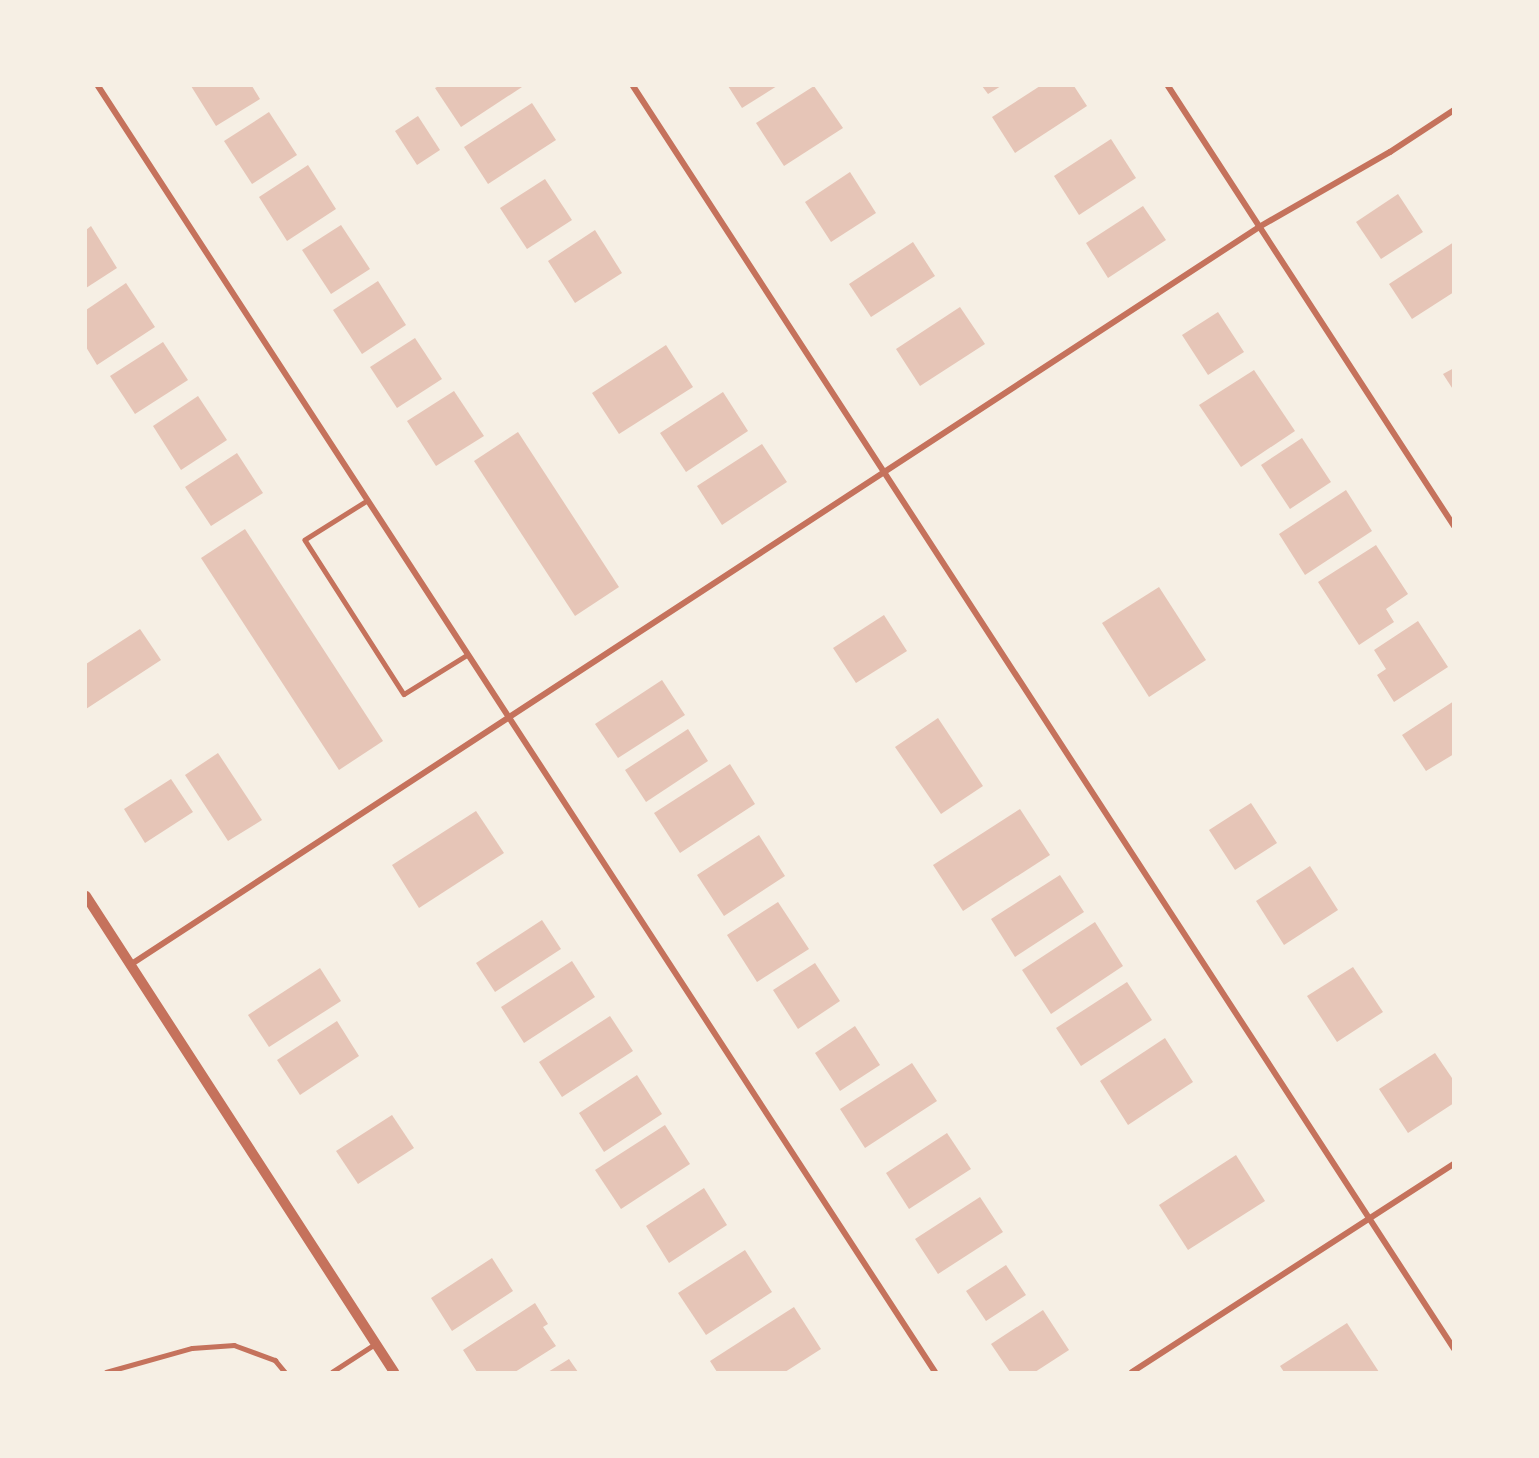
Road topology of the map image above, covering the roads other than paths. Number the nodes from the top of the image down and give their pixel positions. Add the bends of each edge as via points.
1 (98, 86) edge
2 (633, 86) edge
3 (1168, 86) edge
4 (1454, 110) edge
5 (1259, 226) junction
6 (884, 471) junction
7 (367, 501) junction
8 (1454, 526) edge
9 (467, 655) junction
10 (507, 717) junction
11 (86, 896) edge
12 (130, 965) junction
13 (1454, 1164) edge
14 (1369, 1219) junction
15 (375, 1344) junction
16 (1454, 1349) edge
17 (106, 1372) edge
18 (285, 1372) edge
19 (332, 1372) edge
20 (394, 1372) edge
21 (935, 1372) edge
22 (1132, 1372) edge

1 - 7 street
2 - 6 street
3 - 5 street
4 - 5 street via 1390,152
5 - 6 street
5 - 8 street
6 - 10 street
6 - 14 street
7 - 9 street
7 - 9 lane via 305,540 404,694
9 - 10 street
10 - 12 street
10 - 21 street
11 - 12 street
12 - 15 street
13 - 14 street
14 - 16 street
14 - 22 street
15 - 19 lane
15 - 20 street
17 - 18 lane via 192,1348 234,1346 275,1360

